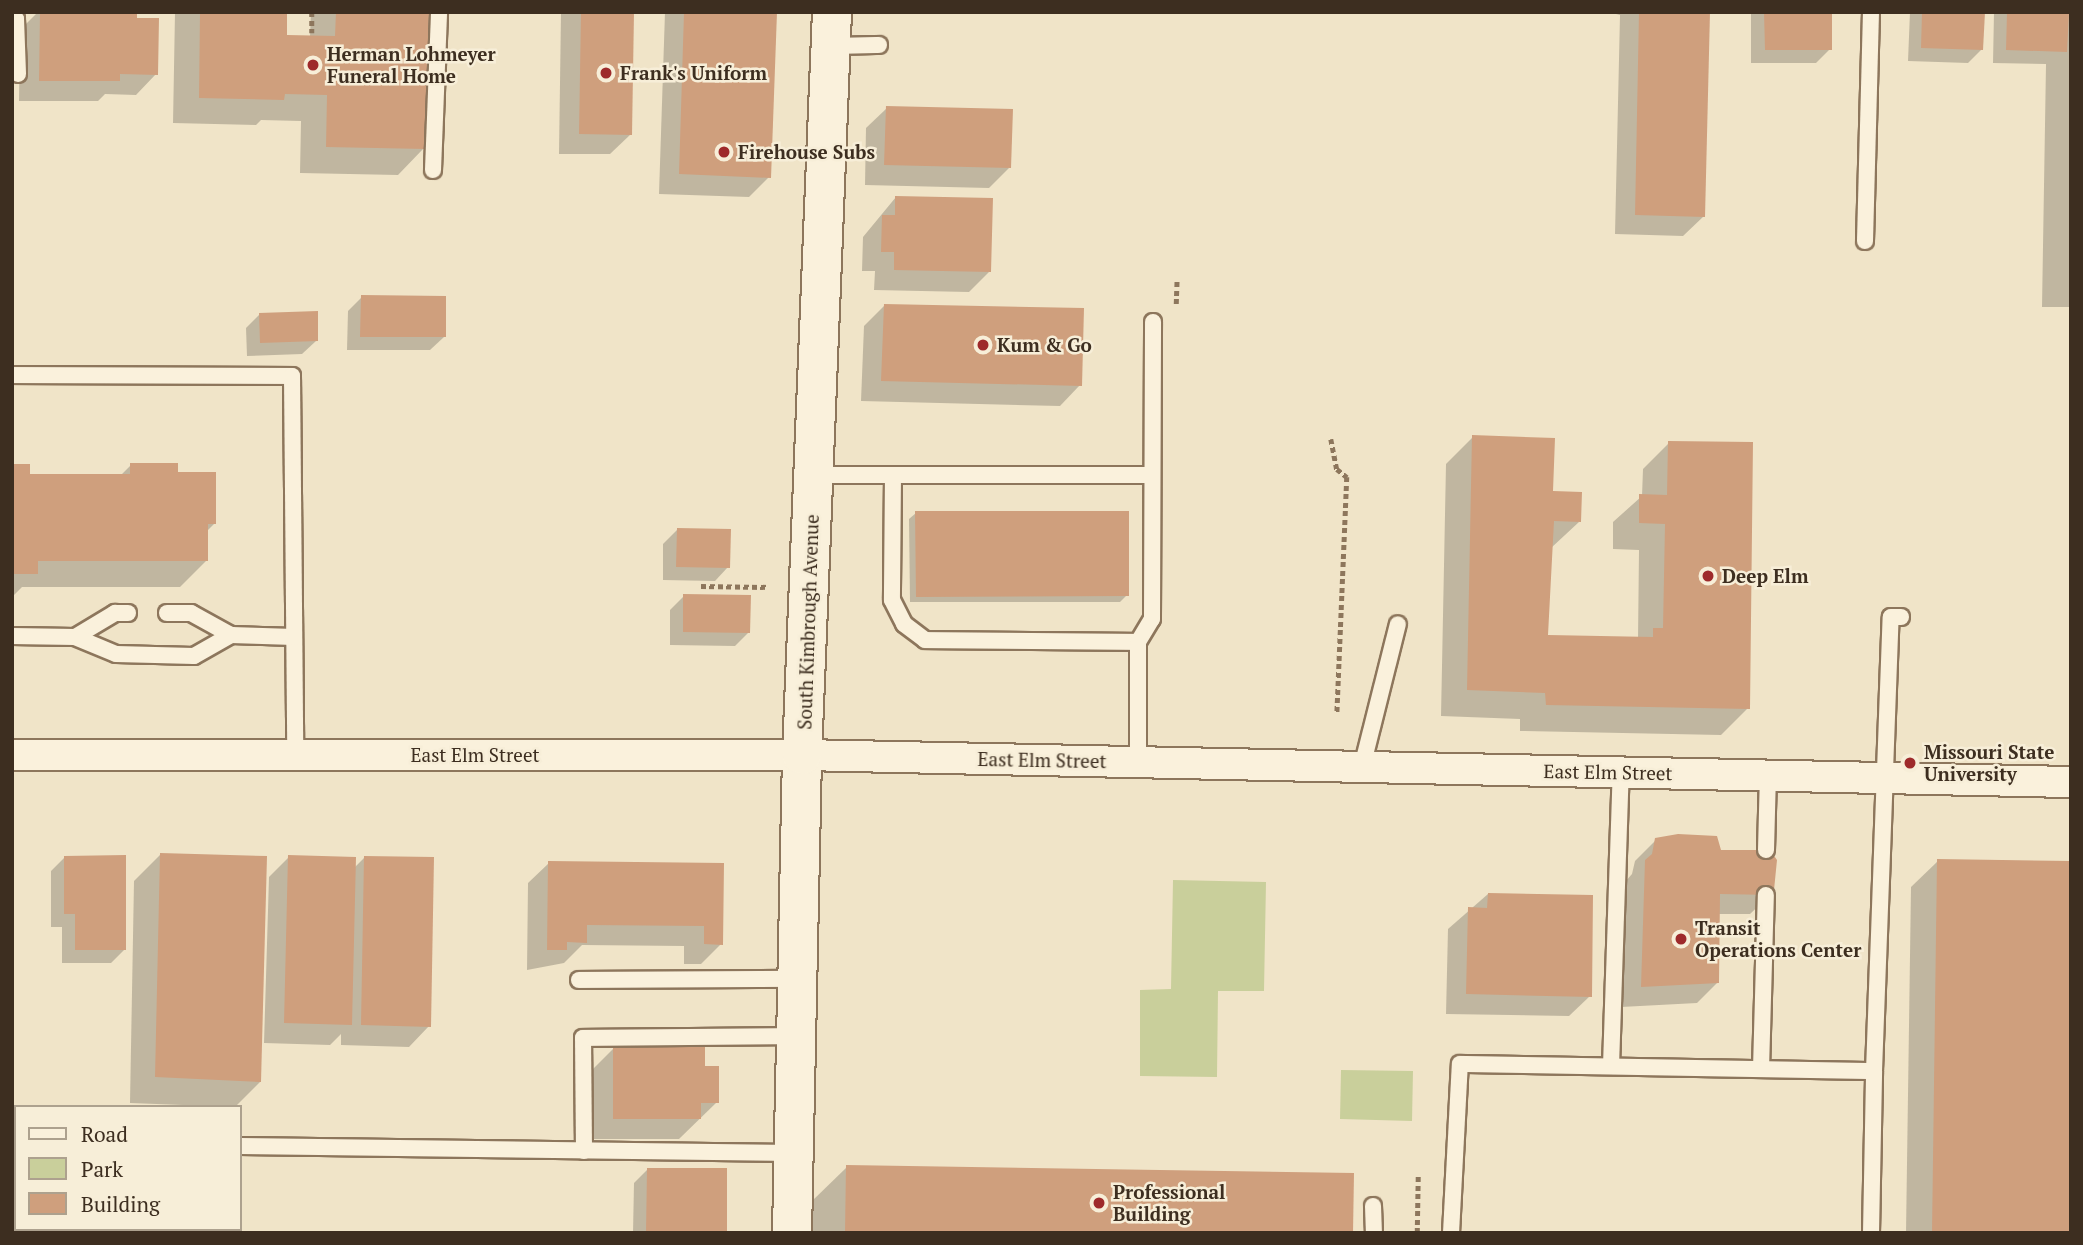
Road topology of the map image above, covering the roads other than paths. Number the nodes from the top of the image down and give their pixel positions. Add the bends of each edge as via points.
1 (439, 12) edge
2 (1871, 12) edge
3 (12, 19) edge
4 (831, 29) edge
5 (879, 45) dead end
6 (18, 74) dead end
7 (433, 170) dead end
8 (1865, 241) dead end
9 (1153, 322) dead end
10 (12, 375) edge
11 (814, 475) junction
12 (893, 475) junction
13 (1153, 475) junction
14 (128, 613) dead end
15 (167, 613) dead end
16 (1901, 617) dead end
17 (1398, 624) dead end
18 (231, 635) junction
19 (12, 636) edge
20 (294, 637) junction
21 (75, 638) junction
22 (1139, 642) junction
23 (12, 755) edge
24 (295, 755) junction
25 (802, 755) junction
26 (1138, 762) junction
27 (1362, 767) junction
28 (1621, 772) junction
29 (1768, 775) junction
30 (1887, 778) junction
31 (2071, 782) edge
32 (1766, 850) dead end
33 (1766, 895) dead end
34 (798, 979) junction
35 (579, 980) dead end
36 (796, 1036) junction
37 (1611, 1066) junction
38 (1761, 1069) junction
39 (1874, 1071) junction
40 (242, 1146) edge
41 (584, 1151) junction
42 (793, 1153) junction
43 (1373, 1206) dead end
44 (792, 1233) edge
45 (1374, 1233) edge
46 (1451, 1233) edge
47 (1871, 1233) edge

1 - 7 lane
2 - 8 lane
3 - 6 lane via 16,19
4 - 5 lane
4 - 11 main road, South Kimbrough Avenue
9 - 13 lane
10 - 20 lane via 292,376
11 - 12 lane
11 - 25 main road, South Kimbrough Avenue
12 - 13 lane
12 - 22 lane via 892,600 904,624 925,640
13 - 22 lane via 1152,619
14 - 21 lane via 115,613
15 - 18 lane via 191,613
16 - 30 lane via 1891,617
17 - 27 lane
18 - 20 lane
18 - 21 lane via 194,656 116,654
19 - 21 lane
20 - 24 lane
22 - 26 lane
23 - 24 street, East Elm Street
24 - 25 street, East Elm Street
25 - 26 street, East Elm Street
25 - 34 main road, South Kimbrough Avenue
26 - 27 street, East Elm Street
27 - 28 street, East Elm Street
28 - 29 street, East Elm Street
28 - 37 lane
29 - 30 street, East Elm Street
29 - 32 lane
30 - 31 street, East Elm Street
30 - 39 lane
33 - 38 lane
34 - 35 lane
34 - 36 main road, South Kimbrough Avenue
36 - 41 lane via 583,1038
36 - 42 main road, South Kimbrough Avenue
37 - 38 lane
37 - 46 lane via 1460,1064
38 - 39 lane
39 - 47 lane
40 - 41 lane
41 - 42 lane
42 - 44 main road, South Kimbrough Avenue
43 - 45 lane

